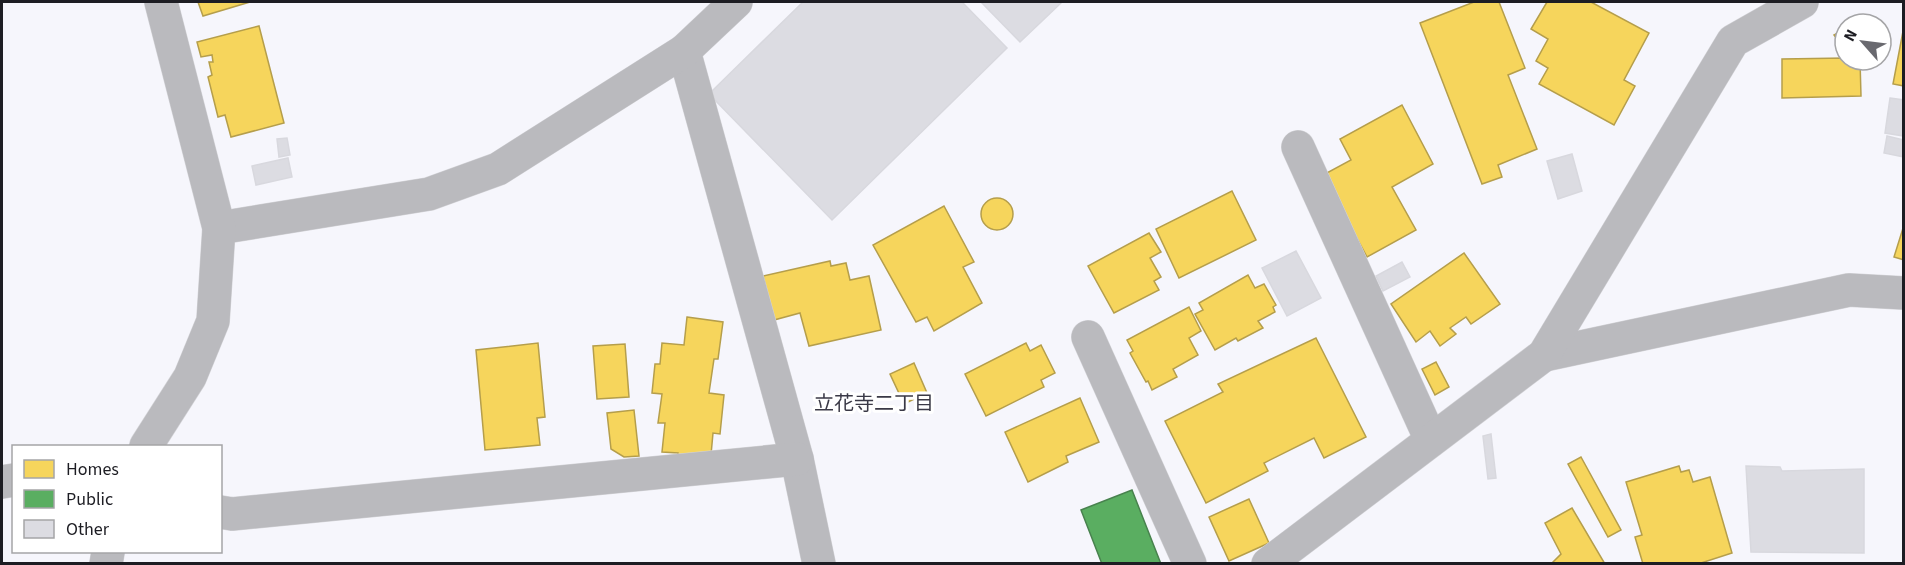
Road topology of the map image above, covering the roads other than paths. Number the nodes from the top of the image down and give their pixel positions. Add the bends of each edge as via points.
1 (160, 2) edge
2 (736, 2) edge
3 (1802, 2) edge
4 (684, 51) junction
5 (1298, 147) dead end
6 (219, 228) junction
7 (1904, 293) edge
8 (1088, 338) dead end
9 (1544, 355) junction
10 (1431, 440) junction
11 (147, 445) edge
12 (797, 459) junction
13 (222, 512) edge
14 (819, 564) edge
15 (1190, 564) edge
16 (1268, 564) edge

1 - 6 street
2 - 4 street
3 - 9 street via 1733,40
4 - 6 street via 498,169 429,194
4 - 12 street
5 - 10 street
6 - 11 street via 213,321 190,377
7 - 9 street via 1849,290
8 - 15 street
9 - 10 street
10 - 16 street
12 - 13 street
12 - 14 street

